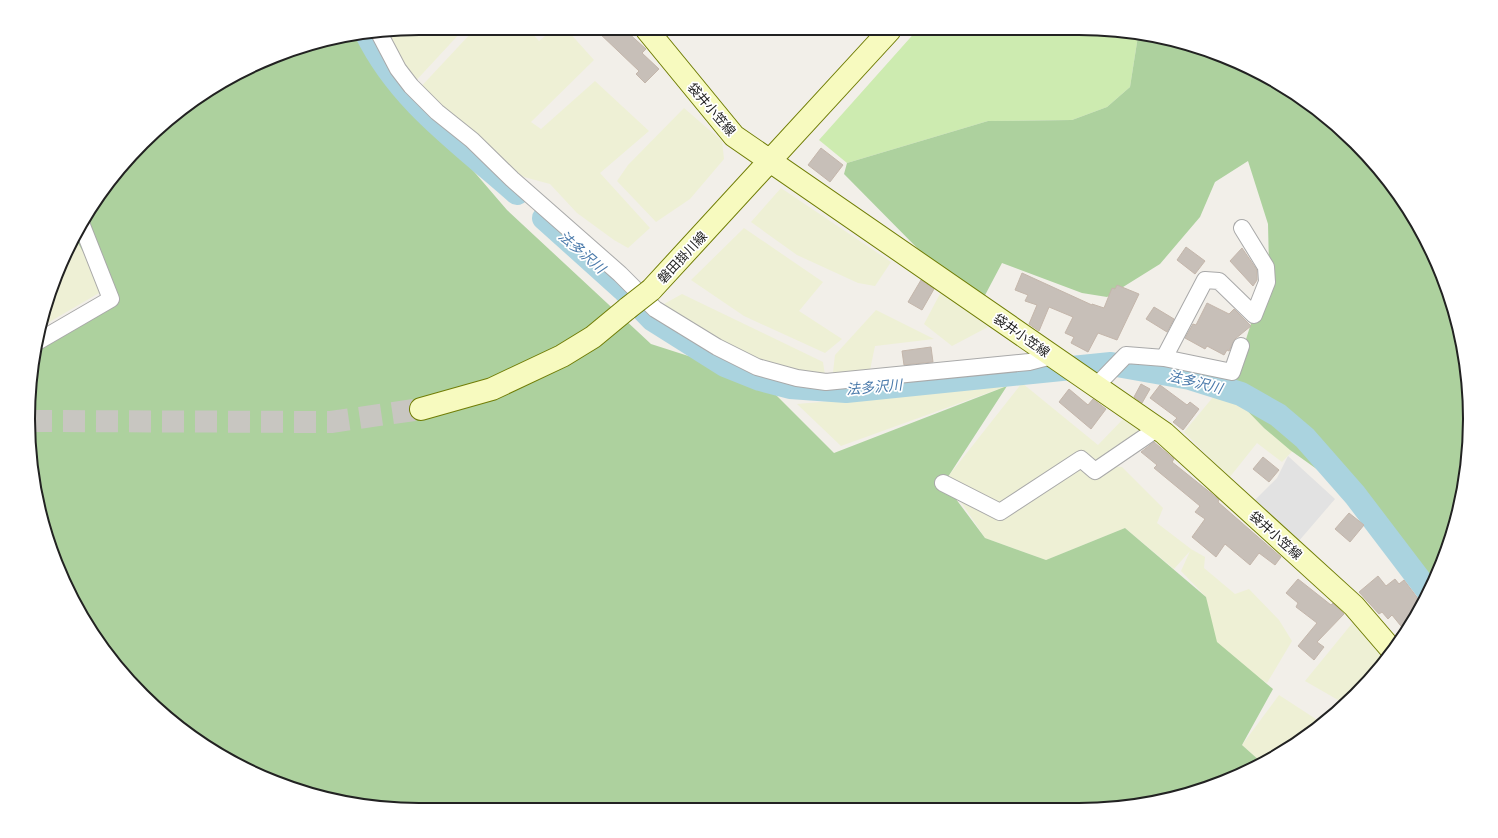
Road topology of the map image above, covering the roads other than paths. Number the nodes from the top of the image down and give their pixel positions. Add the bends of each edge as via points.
1 (651, 35) edge
2 (885, 35) edge
3 (381, 37) edge
4 (770, 161) junction
5 (1242, 228) dead end
6 (85, 230) edge
7 (44, 338) edge
8 (1241, 346) dead end
9 (1052, 356) junction
10 (1164, 358) junction
11 (1097, 385) junction
12 (421, 409) tunnel mouth
13 (1158, 428) junction
14 (943, 483) dead end
15 (1389, 646) edge

1 - 4 main road, 袋井小笠線 via 734,136
2 - 4 main road, 磐田掛川線
3 - 9 street via 398,69 436,112 472,140 655,309 717,347 757,367 797,378 826,382 1029,362
4 - 9 main road, 袋井小笠線
4 - 12 main road, 磐田掛川線, bridge via 652,290 594,337 562,356 492,389
5 - 10 street via 1266,267 1267,282 1254,315 1219,281 1205,280
6 - 7 street via 111,299
8 - 10 street via 1232,372
9 - 11 main road, 袋井小笠線
10 - 11 street via 1126,355
11 - 13 main road, 袋井小笠線
13 - 14 street via 1095,471 1080,459 1000,512
13 - 15 main road, 袋井小笠線 via 1354,606

